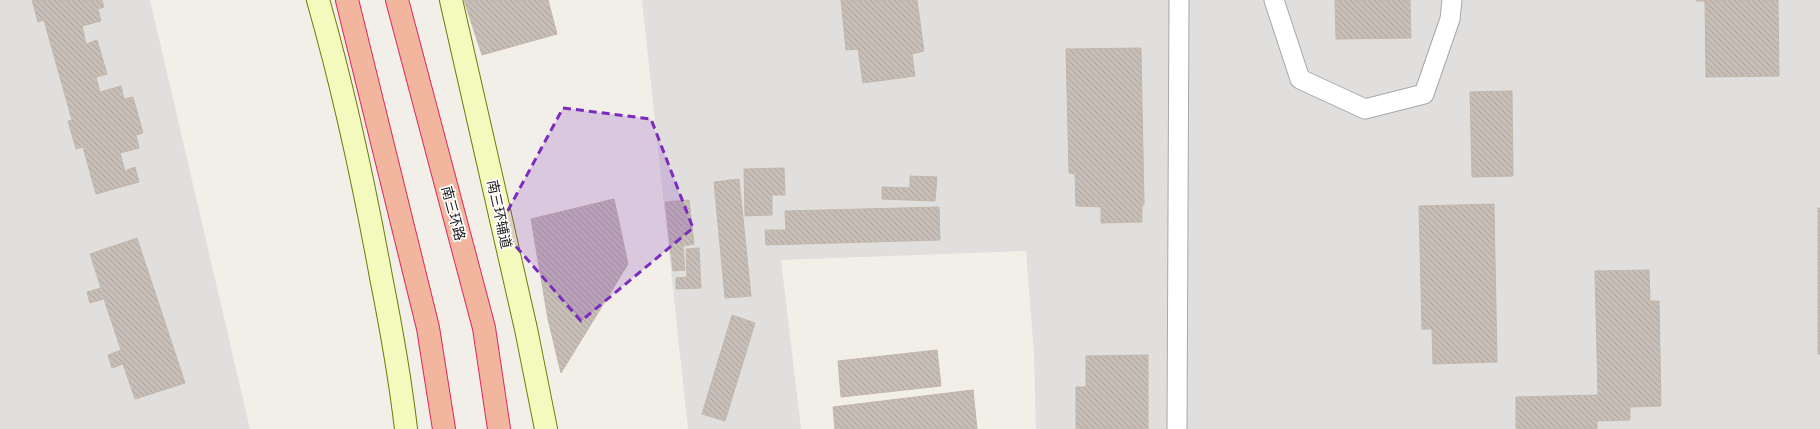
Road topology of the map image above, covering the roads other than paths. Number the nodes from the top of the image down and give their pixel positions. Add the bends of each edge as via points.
1 (318, 0) edge
2 (347, 0) edge
3 (397, 0) edge
4 (452, 0) edge
5 (1179, 0) edge
6 (1274, 0) edge
7 (1452, 0) edge
8 (406, 429) edge
9 (444, 429) edge
10 (499, 429) edge
11 (546, 429) edge
12 (1178, 429) edge

1 - 8 main road via 366,195 394,345
2 - 9 highway via 428,328
3 - 10 highway, 南三环路 via 484,328
4 - 11 main road, 南三环辅道
5 - 12 street
6 - 7 street via 1300,79 1365,109 1424,94 1450,19

